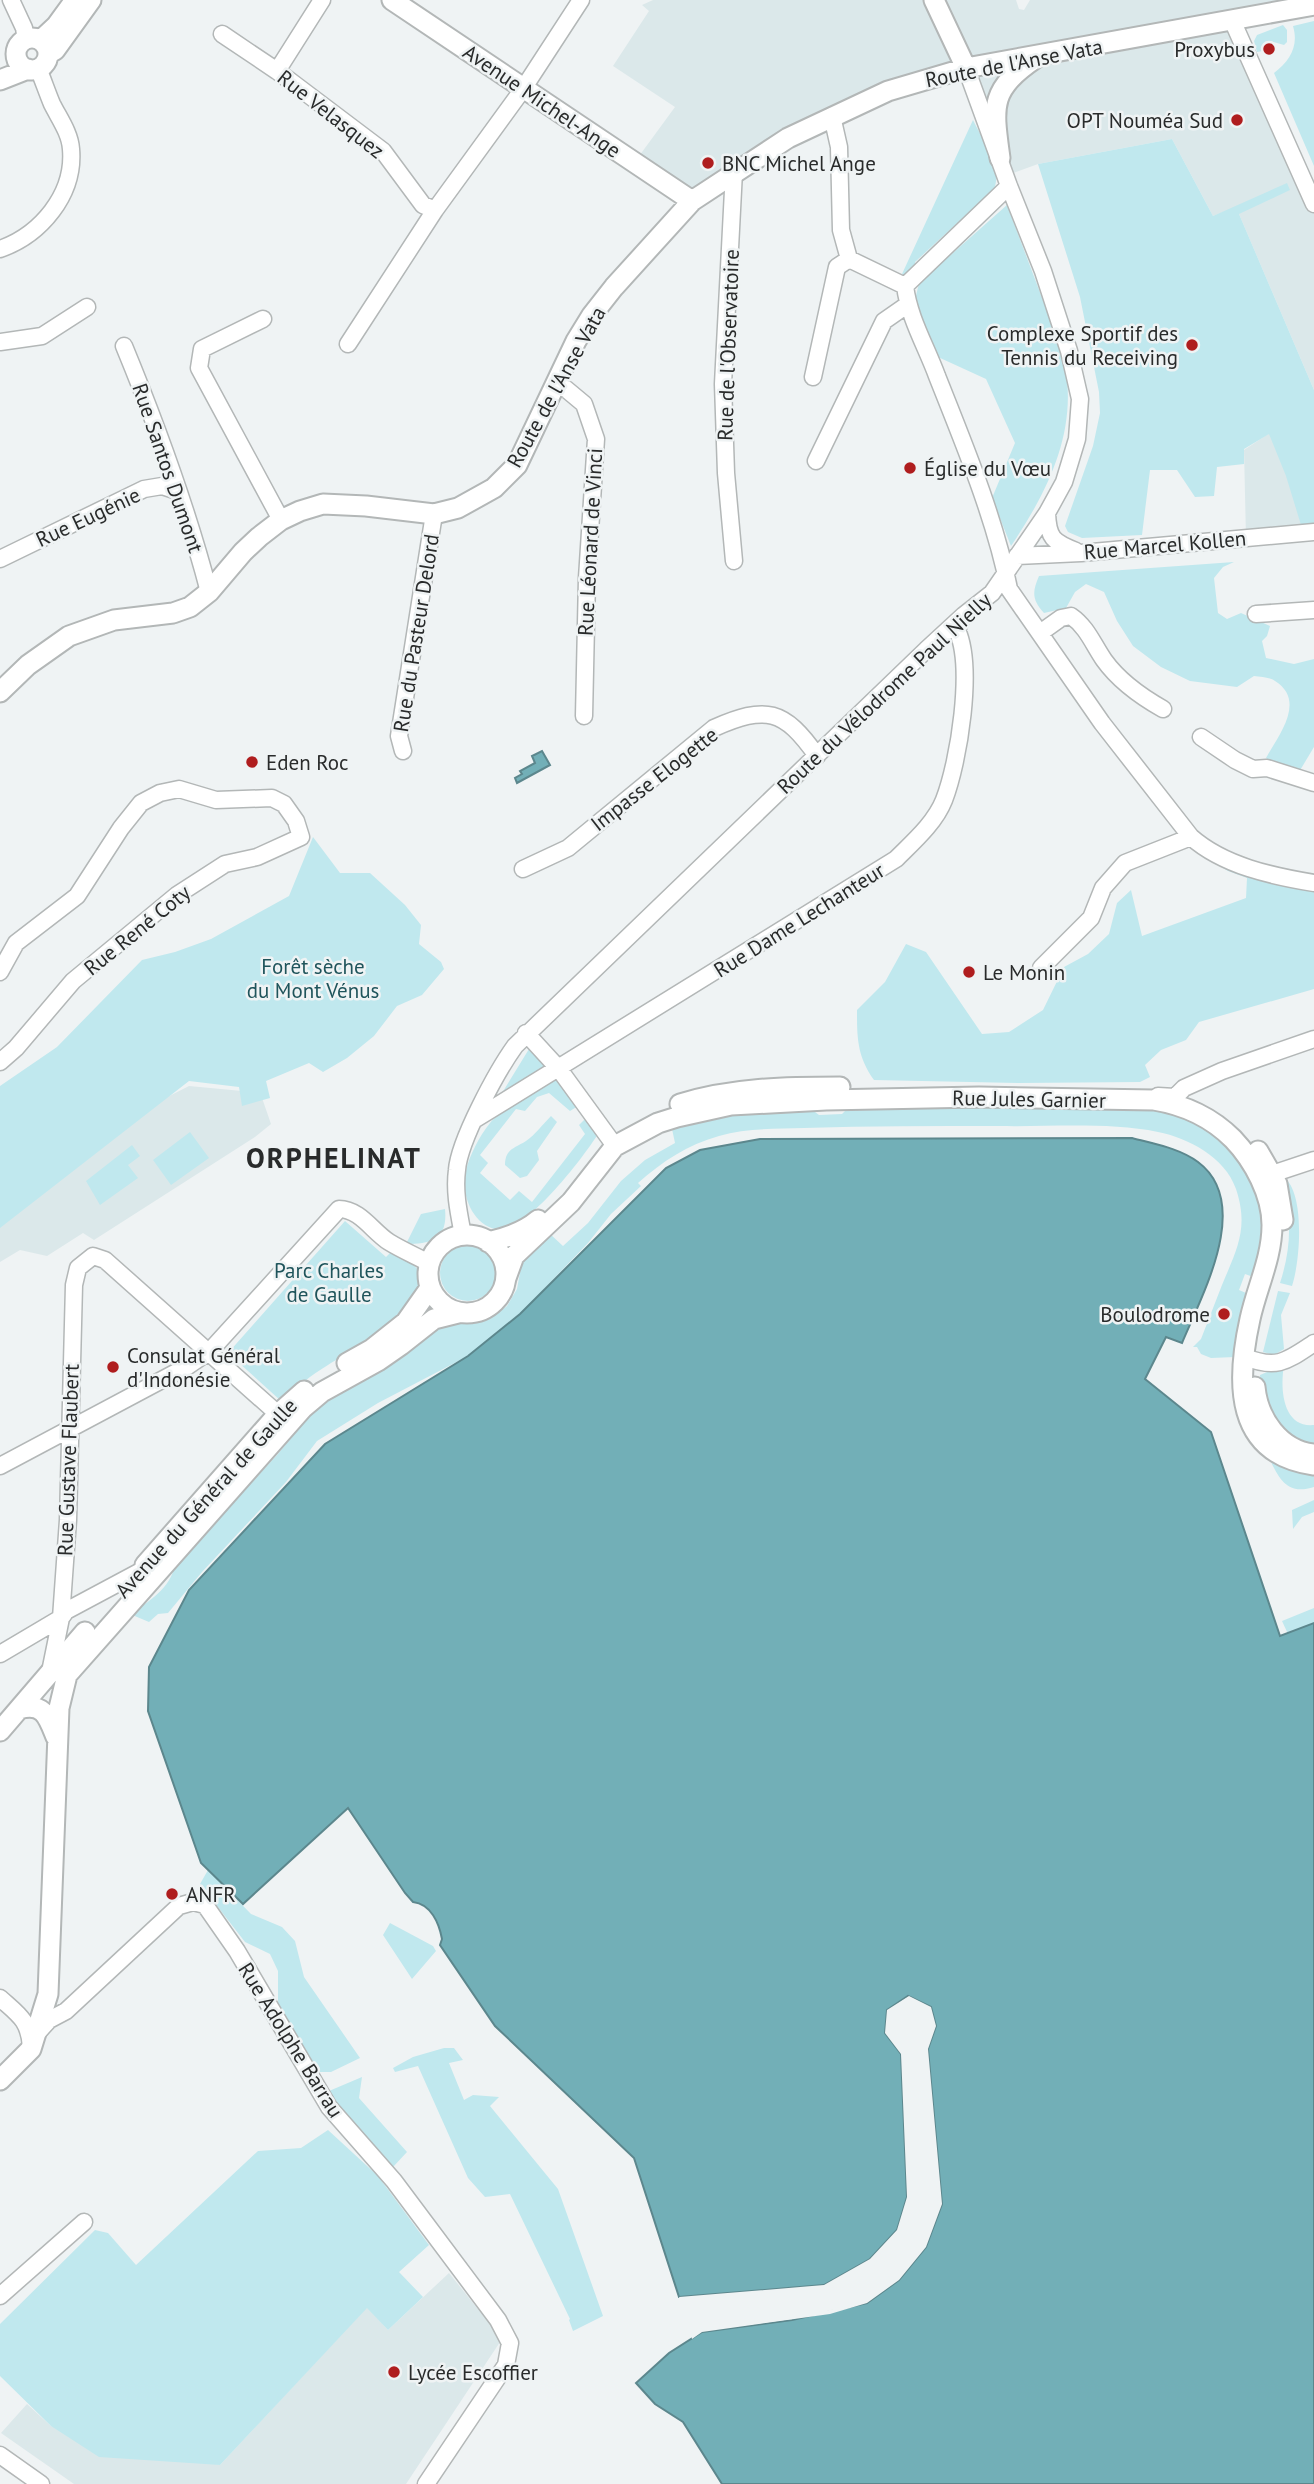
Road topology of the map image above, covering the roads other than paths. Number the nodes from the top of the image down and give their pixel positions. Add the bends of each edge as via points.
1 (11, 0) edge
2 (75, 0) edge
3 (91, 0) edge
4 (322, 0) edge
5 (392, 0) edge
6 (581, 0) edge
7 (934, 0) edge
8 (1287, 5) edge
9 (1314, 5) edge
10 (1232, 20) junction
11 (222, 34) dead end
12 (1040, 55) junction
13 (28, 57) edge
14 (966, 68) junction
15 (277, 71) junction
16 (0, 80) edge
17 (523, 89) junction
18 (832, 116) junction
19 (1000, 158) junction
20 (734, 172) junction
21 (1009, 186) junction
22 (692, 201) junction
23 (1314, 204) edge
24 (435, 210) junction
25 (0, 249) edge
26 (849, 259) junction
27 (905, 286) junction
28 (907, 305) junction
29 (87, 307) dead end
30 (263, 319) dead end
31 (0, 342) edge
32 (348, 344) dead end
33 (124, 346) dead end
34 (813, 377) dead end
35 (556, 386) junction
36 (816, 461) dead end
37 (177, 491) junction
38 (1047, 513) junction
39 (435, 514) junction
40 (281, 520) junction
41 (1314, 532) edge
42 (1081, 553) junction
43 (1017, 556) junction
44 (0, 559) edge
45 (734, 561) dead end
46 (1006, 574) junction
47 (209, 592) junction
48 (1314, 610) edge
49 (1255, 614) dead end
50 (964, 615) junction
51 (1040, 633) junction
52 (0, 692) edge
53 (1163, 709) dead end
54 (584, 716) dead end
55 (1201, 737) dead end
56 (403, 751) dead end
57 (817, 756) junction
58 (1314, 783) edge
59 (1191, 838) junction
60 (523, 869) dead end
61 (1314, 883) edge
62 (1041, 968) dead end
63 (0, 972) edge
64 (526, 1033) junction
65 (1314, 1039) edge
66 (0, 1062) edge
67 (559, 1069) junction
68 (746, 1090) junction
69 (1181, 1092) junction
70 (1136, 1100) junction
71 (715, 1109) junction
72 (1209, 1119) junction
73 (474, 1120) junction
74 (618, 1141) junction
75 (1242, 1149) junction
76 (1314, 1160) edge
77 (1272, 1174) junction
78 (1271, 1210) junction
79 (463, 1235) junction
80 (488, 1242) junction
81 (429, 1263) junction
82 (506, 1278) junction
83 (430, 1288) junction
84 (458, 1312) junction
85 (1314, 1343) edge
86 (210, 1350) junction
87 (1250, 1360) junction
88 (278, 1413) junction
89 (70, 1427) junction
90 (1314, 1454) edge
91 (1314, 1465) edge
92 (0, 1466) edge
93 (139, 1572) junction
94 (61, 1618) junction
95 (0, 1654) edge
96 (58, 1673) junction
97 (19, 1709) junction
98 (0, 1731) edge
99 (58, 1741) junction
100 (48, 1994) junction
101 (0, 1998) edge
102 (71, 2006) junction
103 (35, 2040) junction
104 (0, 2080) edge
105 (84, 2222) dead end
106 (0, 2296) edge
107 (0, 2455) edge
108 (41, 2484) edge
109 (426, 2484) edge

1 - 13 street via 24,28
2 - 13 main road
3 - 13 main road via 55,50
4 - 15 street
5 - 17 main road, Avenue Michel-Ange
6 - 17 street
7 - 14 main road
8 - 9 main road, Route de l'Anse Vata
8 - 10 main road, Route de l'Anse Vata
10 - 12 main road, Route de l'Anse Vata
10 - 23 street
11 - 15 street, Rue Velasquez
12 - 14 main road, Route de l'Anse Vata
12 - 19 main road via 1008,79 998,97 994,111
13 - 16 main road
13 - 25 street via 66,131 72,148 70,164 55,208 43,223 18,243
14 - 18 main road, Route de l'Anse Vata via 888,91
14 - 19 street, Route du Vélodrome Paul Nielly
15 - 24 street, Rue Velasquez via 383,151 423,205
17 - 22 main road, Avenue Michel-Ange
17 - 24 street
18 - 20 main road, Route de l'Anse Vata
18 - 26 street via 839,147 841,230
19 - 21 street, Route du Vélodrome Paul Nielly
20 - 22 main road, Route de l'Anse Vata
20 - 45 street, Rue de l'Observatoire via 723,384
21 - 27 street
21 - 38 street, Route du Vélodrome Paul Nielly via 1043,271 1080,399 1073,450
22 - 35 main road, Route de l'Anse Vata via 592,315
24 - 32 street
26 - 27 street
26 - 34 street via 837,268
27 - 28 street
28 - 36 street via 884,321
28 - 46 street via 951,411
29 - 31 street via 42,335
30 - 40 street via 202,349 199,368
33 - 37 street, Rue Santos Dumont
35 - 39 main road, Route de l'Anse Vata via 517,465 504,480 469,503
35 - 54 street, Rue Léonard de Vinci via 566,388 584,404 596,439
37 - 44 street, Rue Eugénie via 162,486 144,489
37 - 47 street, Rue Santos Dumont
38 - 42 street via 1048,530 1056,541
38 - 43 street, Route du Vélodrome Paul Nielly
39 - 40 main road, Route de l'Anse Vata via 323,504
39 - 56 street, Rue du Pasteur Delord via 399,736
40 - 47 main road, Route de l'Anse Vata via 243,552
41 - 42 street, Rue Marcel Kollen
42 - 43 street, Rue Marcel Kollen
43 - 46 street, Route du Vélodrome Paul Nielly
46 - 50 street, Route du Vélodrome Paul Nielly via 992,593
46 - 51 street via 1009,589
47 - 52 main road, Route de l'Anse Vata via 173,613 114,620 69,636
48 - 49 street
50 - 57 street, Route du Vélodrome Paul Nielly
50 - 67 street, Rue Dame Lechanteur via 957,630 963,643 965,675 955,758 944,802 924,831 897,859
51 - 53 street via 1071,616 1082,624 1120,679
51 - 59 street
55 - 58 street via 1253,769 1267,768
57 - 60 street, Impasse Elogette via 790,725 773,714 736,718 694,743 568,848
57 - 64 street, Route du Vélodrome Paul Nielly
59 - 61 street via 1240,864
59 - 62 street via 1125,863 1103,888 1091,918
63 - 66 street, Rue René Coty via 16,943 77,896 141,803 160,793 179,789 216,800 272,798 284,804 296,821 301,837 257,857 225,864 177,895 73,981
64 - 67 street
64 - 73 street, Route du Vélodrome Paul Nielly via 506,1058
65 - 69 street via 1222,1071
67 - 73 street, Rue Dame Lechanteur
67 - 74 street
68 - 69 main road, Rue Jules Garnier via 1158,1088
68 - 71 main road via 745,1096 724,1100
68 - 74 main road, Rue Jules Garnier via 657,1111 659,1117
69 - 70 street via 1175,1097 1144,1095
69 - 72 street via 1182,1099 1202,1108
69 - 77 main road, Rue Jules Garnier via 1231,1121 1255,1146
70 - 71 main road, Rue Jules Garnier via 826,1100
70 - 72 main road, Rue Jules Garnier via 1178,1103
71 - 74 main road, Rue Jules Garnier via 658,1123
72 - 75 main road, Rue Jules Garnier
73 - 79 street, Route du Vélodrome Paul Nielly via 457,1168
74 - 80 main road, Rue Jules Garnier via 580,1169 561,1198 530,1227
74 - 82 main road, Rue Jules Garnier via 570,1202 514,1256
75 - 77 street via 1252,1151 1266,1173
75 - 78 main road, Rue Jules Garnier
76 - 77 street
77 - 78 street
77 - 87 main road, Rue Jules Garnier via 1282,1204 1284,1237
78 - 87 main road, Rue Jules Garnier via 1270,1254 1251,1315
79 - 80 main road
79 - 81 main road via 442,1244
80 - 82 main road via 502,1258
81 - 83 main road
81 - 86 street via 388,1242 355,1213 339,1209
82 - 84 main road via 490,1307 469,1314
83 - 84 main road via 436,1299
83 - 88 main road, Avenue du Général de Gaulle via 388,1337 318,1379
84 - 96 main road, Avenue du Général de Gaulle via 434,1319 303,1408
85 - 87 street via 1272,1365
86 - 88 street
86 - 89 street
86 - 89 street, Rue Gustave Flaubert via 105,1260 93,1256 78,1268 74,1285
87 - 90 main road via 1255,1412 1292,1448
87 - 91 main road, Rue Jules Garnier via 1243,1398 1250,1424 1274,1453
88 - 93 main road, Avenue du Général de Gaulle
89 - 92 street
89 - 94 street, Rue Gustave Flaubert
93 - 94 street
93 - 96 main road, Avenue du Général de Gaulle
94 - 95 street
94 - 96 street, Rue Gustave Flaubert
96 - 97 main road, Avenue du Général de Gaulle
96 - 99 main road, Rue Gustave Flaubert
97 - 98 main road, Avenue du Général de Gaulle
97 - 99 main road via 31,1706 42,1710
99 - 100 main road, Rue Gustave Flaubert
100 - 102 street
100 - 103 main road, Rue Gustave Flaubert
101 - 103 street via 22,2018
102 - 103 street, Rue Adolphe Barrau via 49,2020
102 - 109 street, Rue Adolphe Barrau via 179,1906 205,1905 329,2107 394,2181 498,2320 510,2343 506,2365
103 - 104 main road
105 - 106 street
107 - 108 street

